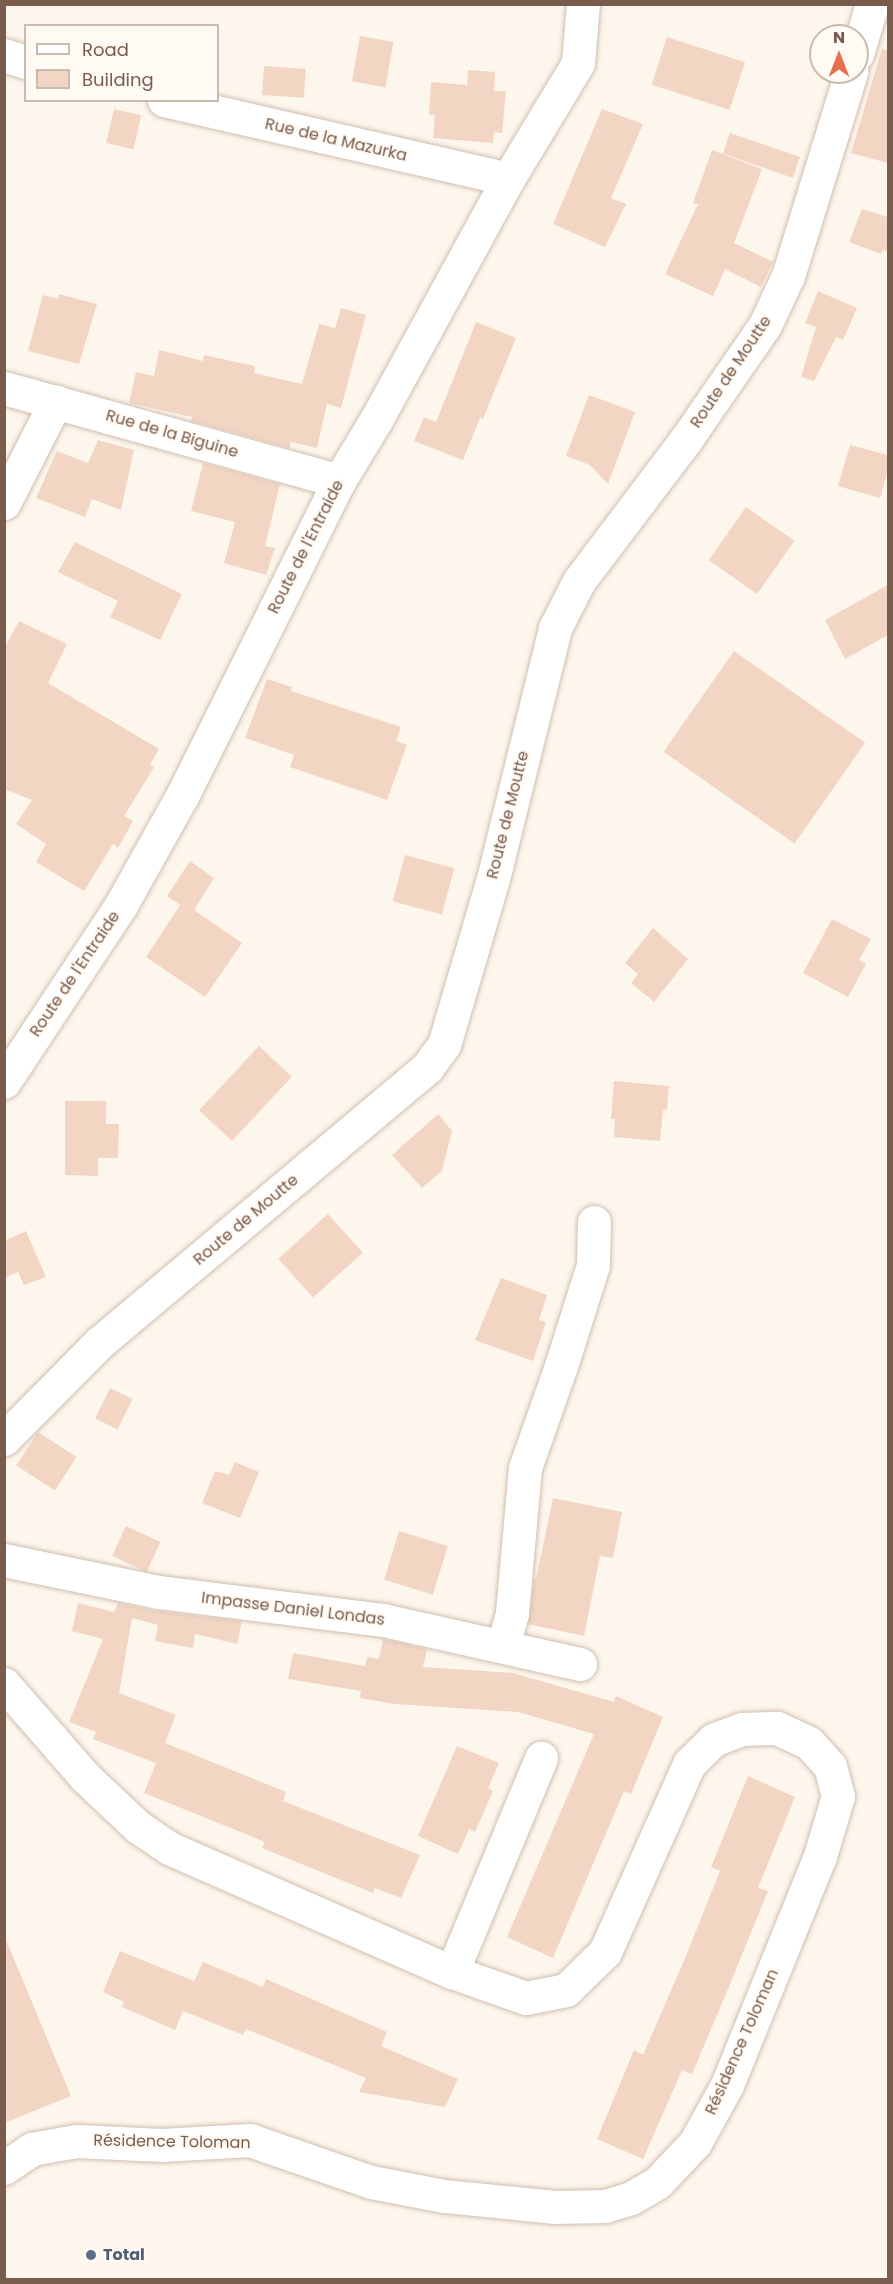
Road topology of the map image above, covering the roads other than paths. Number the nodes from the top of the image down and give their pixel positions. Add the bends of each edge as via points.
1 (583, 4) edge
2 (872, 4) edge
3 (866, 24) edge
4 (4, 55) edge
5 (24, 61) edge
6 (847, 84) edge
7 (173, 102) edge
8 (508, 179) junction
9 (4, 388) edge
10 (56, 401) junction
11 (339, 481) junction
12 (4, 503) edge
13 (4, 1082) edge
14 (594, 1222) dead end
15 (4, 1439) edge
16 (4, 1560) edge
17 (503, 1645) junction
18 (580, 1664) dead end
19 (4, 1684) edge
20 (541, 1758) dead end
21 (452, 1972) junction
22 (4, 2168) edge

1 - 8 street, Route de l'Entraide via 578,63
2 - 3 street
4 - 5 street
6 - 15 street, Route de Moutte via 788,276 765,326 685,441 579,581 555,628 493,879 444,1046 427,1068 99,1343
7 - 8 street, Rue de la Mazurka
8 - 11 street, Route de l'Entraide
9 - 10 street, Rue de la Biguine
10 - 11 street, Rue de la Biguine
10 - 12 street
11 - 13 street, Route de l'Entraide via 171,816 122,905
14 - 17 street via 593,1265 525,1468 512,1613
16 - 17 street, Impasse Daniel Londas via 158,1592 383,1620
17 - 18 street, Impasse Daniel Londas
19 - 21 street, Résidence Toloman via 85,1777 138,1827 169,1848
20 - 21 street
21 - 22 street, Résidence Toloman via 526,1998 566,1990 605,1952 689,1764 713,1740 742,1729 777,1728 809,1743 830,1766 838,1796 820,1856 727,2085 695,2143 657,2183 631,2198 604,2206 555,2207 444,2196 371,2182 250,2140 161,2145 76,2141 32,2149

